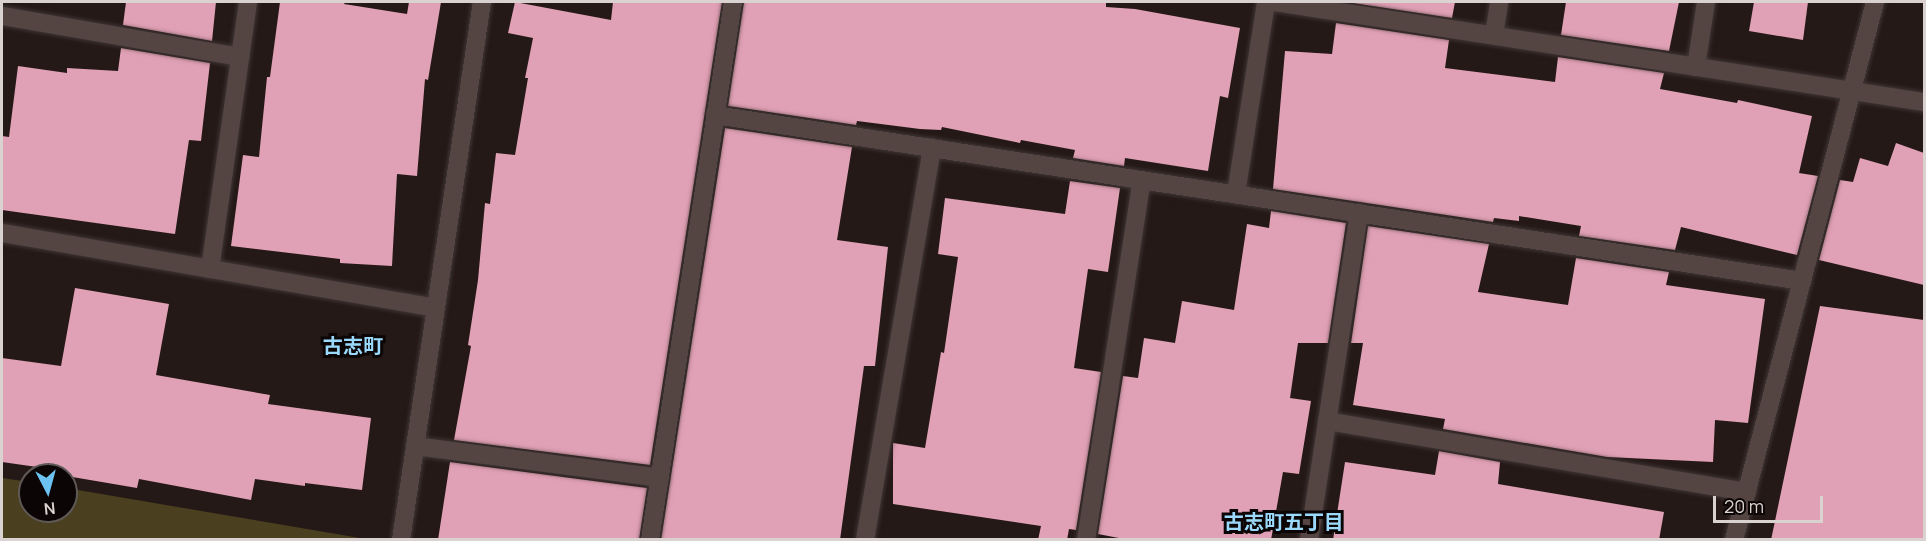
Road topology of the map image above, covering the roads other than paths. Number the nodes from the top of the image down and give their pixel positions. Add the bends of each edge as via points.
1 (248, 2) edge
2 (482, 2) edge
3 (733, 2) edge
4 (1266, 2) edge
5 (1275, 2) edge
6 (1499, 2) edge
7 (1706, 2) edge
8 (1875, 2) edge
9 (2, 16) edge
10 (1494, 35) junction
11 (240, 57) junction
12 (1696, 67) junction
13 (1851, 91) junction
14 (1924, 102) edge
15 (715, 115) junction
16 (932, 148) junction
17 (1142, 180) junction
18 (1236, 194) junction
19 (1359, 213) junction
20 (2, 233) edge
21 (210, 269) junction
22 (1802, 281) junction
23 (436, 308) junction
24 (1327, 422) junction
25 (415, 446) junction
26 (660, 478) junction
27 (1747, 492) junction
28 (401, 540) edge
29 (651, 540) edge
30 (865, 540) edge
31 (1086, 540) edge
32 (1309, 540) edge
33 (1734, 540) edge

1 - 11 street
2 - 23 street
3 - 15 street
4 - 18 street
5 - 10 street
6 - 10 street
7 - 12 street
8 - 13 street
9 - 11 street
10 - 12 street
11 - 21 street
12 - 13 street
13 - 14 street
13 - 22 street
15 - 16 street
15 - 26 street
16 - 17 street
16 - 30 street
17 - 18 street
17 - 31 street
18 - 19 street
19 - 22 street
19 - 24 street
20 - 21 street
21 - 23 street
22 - 27 street
23 - 25 street
24 - 27 street
24 - 32 street
25 - 26 street
25 - 28 street
26 - 29 street
27 - 33 street

